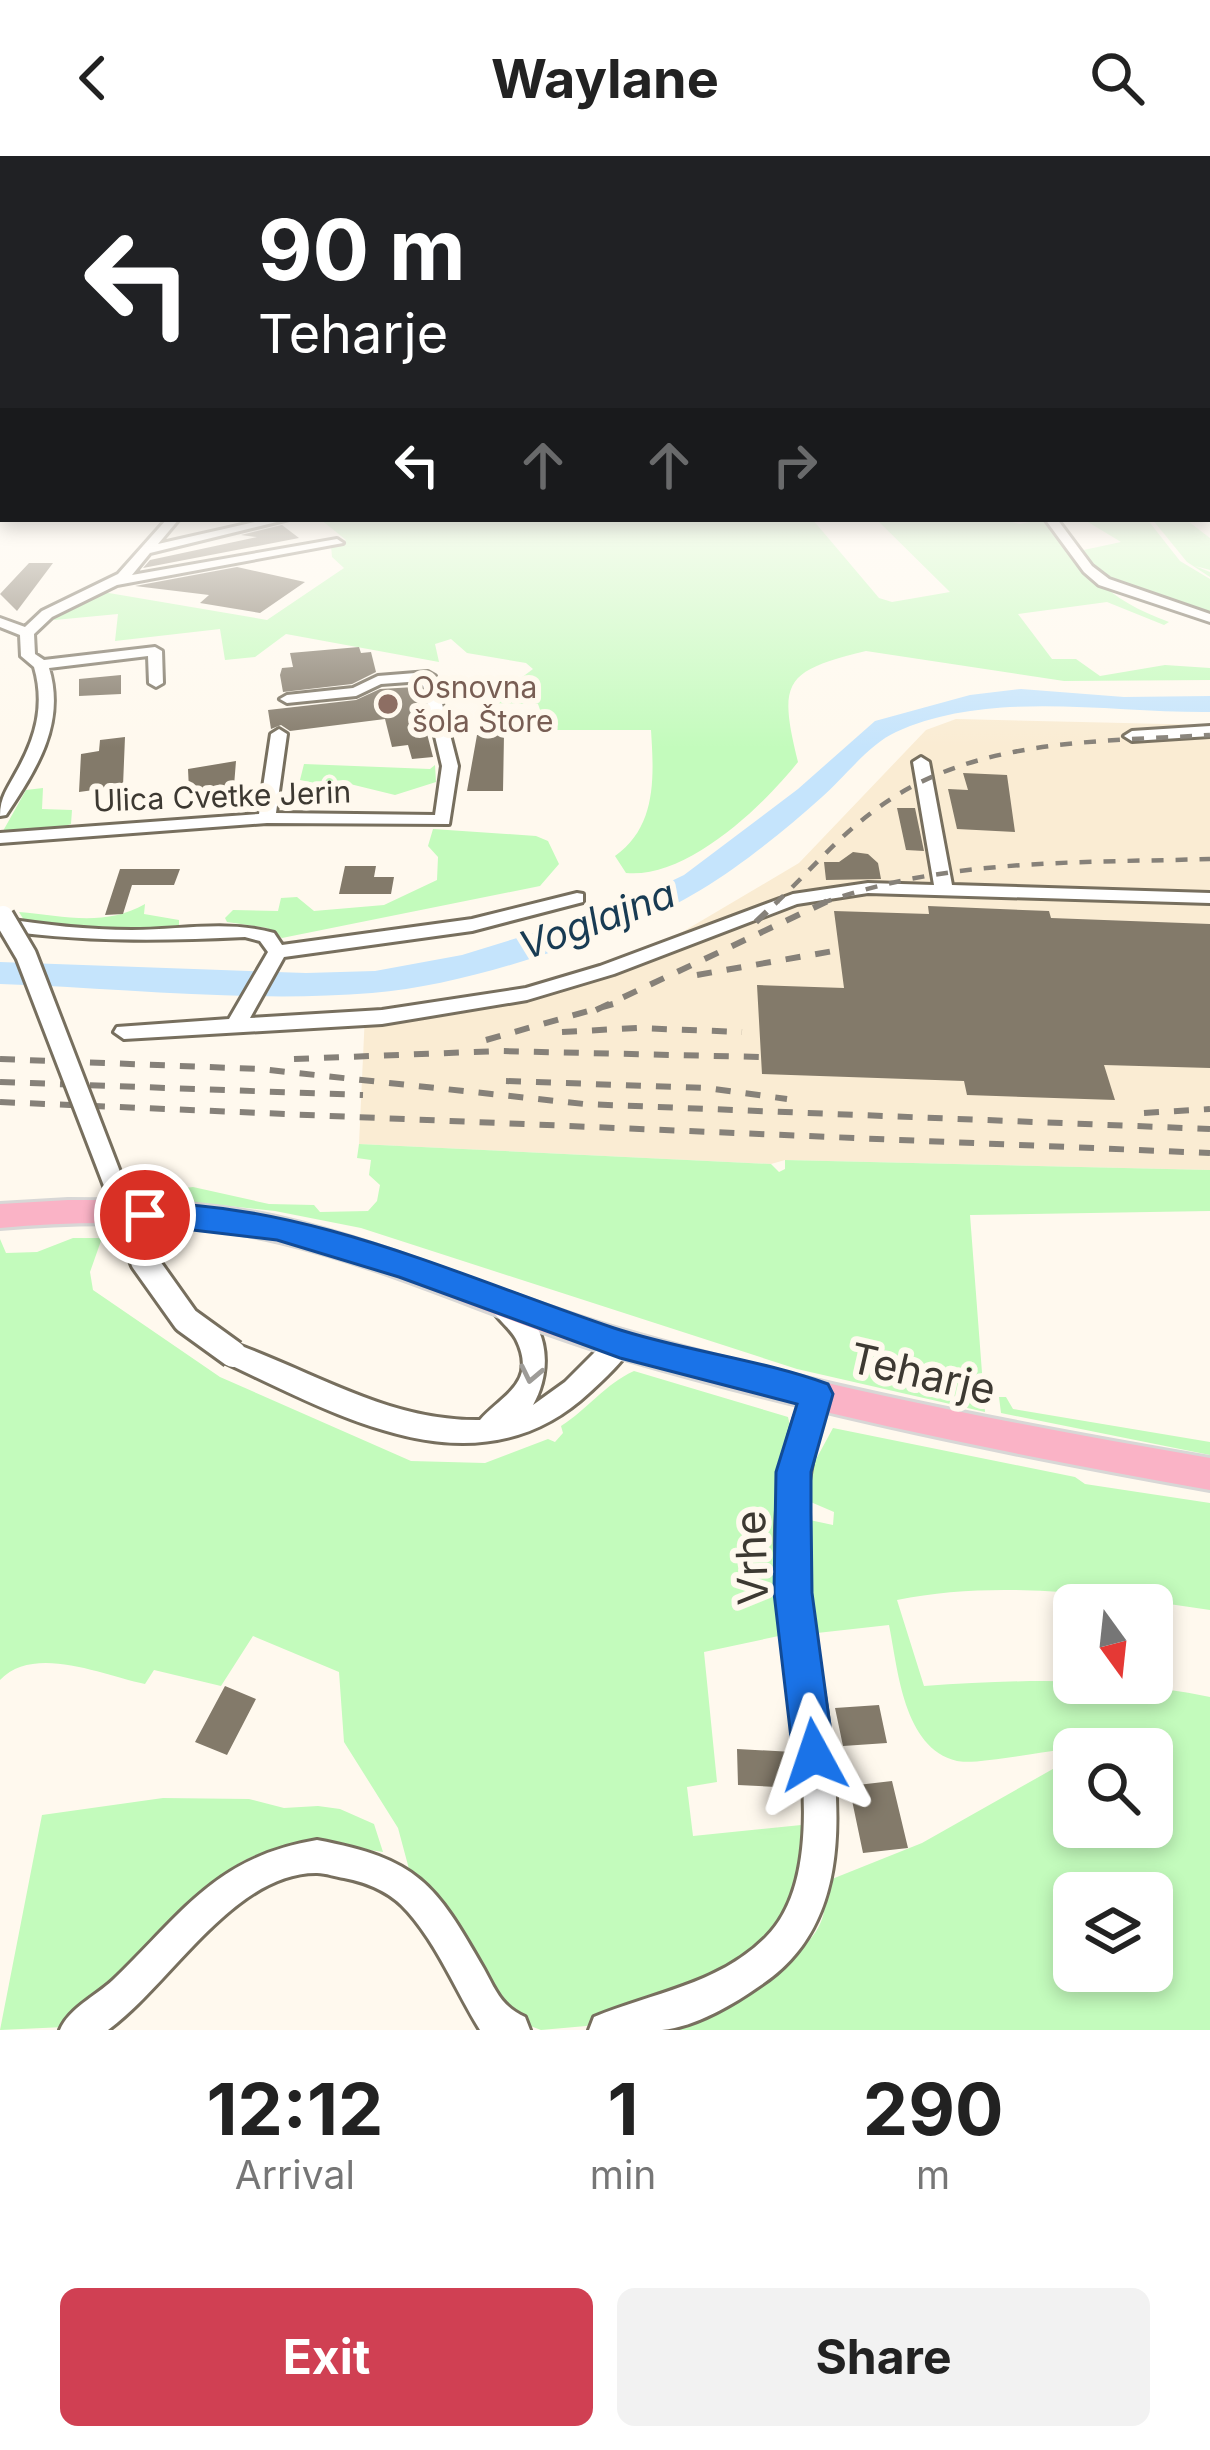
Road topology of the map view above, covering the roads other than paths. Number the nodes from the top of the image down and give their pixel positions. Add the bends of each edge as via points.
1 (125, 573) edge
2 (162, 573) edge
3 (1093, 573) edge
4 (118, 581) junction
5 (1210, 618) edge
6 (0, 622) edge
7 (28, 633) junction
8 (41, 665) junction
9 (156, 683) dead end
10 (287, 699) dead end
11 (1210, 731) edge
12 (279, 734) dead end
13 (1132, 736) dead end
14 (921, 762) dead end
15 (2, 804) edge
16 (266, 818) junction
17 (0, 838) edge
18 (944, 889) junction
19 (578, 898) dead end
20 (1210, 898) edge
21 (1, 918) edge
22 (273, 960) junction
23 (234, 1028) junction
24 (124, 1032) dead end
25 (0, 1216) edge
26 (489, 1297) junction
27 (620, 1344) junction
28 (816, 1394) junction
29 (464, 1432) junction
30 (1210, 1474) edge
31 (78, 2030) edge
32 (512, 2030) edge
33 (607, 2030) edge

1 - 4 street
2 - 4 street
3 - 5 street
4 - 7 street via 47,614
6 - 7 street
7 - 8 street via 28,656
8 - 9 street via 155,651
8 - 15 street via 50,704 43,737
10 - 16 street, Ulica Cvetke Jerin via 428,676 450,766 443,820
11 - 13 street
12 - 16 street
14 - 18 street
16 - 17 street, Ulica Cvetke Jerin
18 - 20 street
18 - 23 street via 868,888 793,899 527,994 382,1018
19 - 22 street
21 - 22 street via 106,935 245,931 266,937
21 - 29 street, bridge via 26,956 144,1261 186,1320 232,1354 388,1419
22 - 23 street
23 - 24 street
25 - 26 main road, Teharje via 190,1215 277,1228
26 - 27 main road, Teharje
26 -> 29 street via 527,1330 536,1372 512,1413
27 - 28 main road, Teharje
27 - 29 street via 552,1408 502,1430
28 - 30 main road, Teharje via 978,1434
28 - 33 street, Vrhe via 794,1472 793,1593 811,1708 819,1848 801,1924 770,1959 727,1988
31 - 32 street via 255,1870 332,1855 389,1875 422,1901 495,2022

